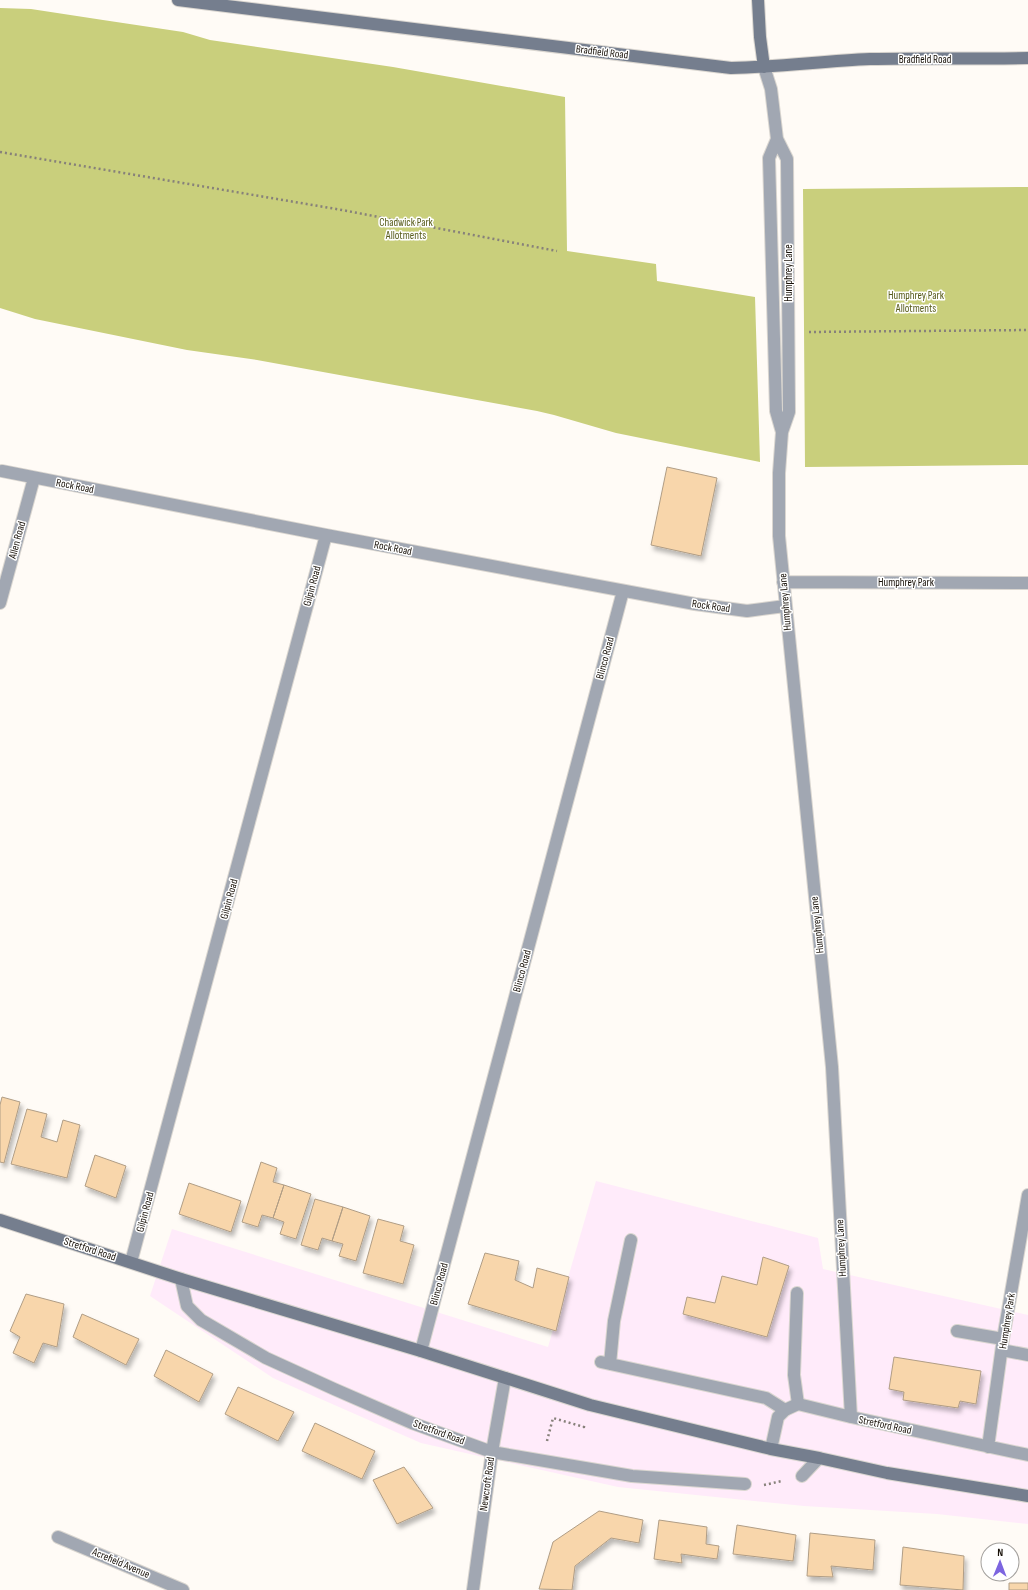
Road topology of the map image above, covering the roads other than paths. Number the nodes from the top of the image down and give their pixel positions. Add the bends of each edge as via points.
1 (178, 0) edge
2 (758, 0) edge
3 (1028, 58) edge
4 (764, 67) junction
5 (777, 138) junction
6 (782, 432) junction
7 (2, 471) dead end
8 (34, 478) junction
9 (326, 535) junction
10 (784, 582) junction
11 (1028, 583) edge
12 (623, 591) junction
13 (0, 603) edge
14 (785, 606) junction
15 (1028, 1196) edge
16 (0, 1220) edge
17 (631, 1240) dead end
18 (132, 1262) junction
19 (181, 1279) junction
20 (797, 1293) dead end
21 (957, 1331) dead end
22 (1002, 1345) junction
23 (421, 1351) junction
24 (1028, 1355) edge
25 (505, 1378) junction
26 (798, 1404) junction
27 (785, 1410) junction
28 (851, 1417) junction
29 (988, 1447) junction
30 (771, 1449) junction
31 (492, 1452) junction
32 (1028, 1456) edge
33 (819, 1458) junction
34 (802, 1476) road end
35 (745, 1484) road end
36 (1028, 1496) edge
37 (58, 1537) dead end
38 (183, 1590) edge
39 (473, 1590) edge

1 - 4 main road, Bradfield Road via 731,68
2 - 4 main road, Humphrey Lane
3 - 4 main road, Bradfield Road via 870,60
4 - 5 street, Humphrey Lane via 771,89
5 - 6 street, Humphrey Lane via 769,158 776,411
5 - 6 street, Humphrey Lane via 787,159 789,412
6 - 10 street, Humphrey Lane via 779,529
7 - 8 street, Rock Road
8 - 9 street, Rock Road
8 - 13 street, Allen Road
9 - 12 street, Rock Road
9 - 18 street, Gilpin Road
10 - 11 street, Humphrey Park
10 - 14 street, Humphrey Lane
12 - 14 street, Rock Road via 747,611
12 - 23 street, Blinco Road
14 - 28 street, Humphrey Lane via 832,1067
15 - 22 street, Humphrey Park
16 - 18 main road, Stretford Road
17 - 27 street via 606,1363 766,1398
18 - 19 main road, Stretford Road
19 - 23 main road, Stretford Road
19 - 31 street, Stretford Road via 187,1306 201,1320 266,1358 405,1420
20 - 26 street via 794,1375
21 - 22 street
22 - 24 street
22 - 29 street, Humphrey Park
23 - 25 main road, Stretford Road
25 - 30 main road, Stretford Road via 590,1405
25 - 31 street, Newcroft Road
26 - 27 street
26 - 28 street, Stretford Road
27 - 30 street via 778,1418
28 - 29 street, Stretford Road
29 - 32 street, Stretford Road
30 - 33 main road, Stretford Road
31 - 35 street, Stretford Road via 632,1476
31 - 39 street, Newcroft Road
33 - 34 street
33 - 36 main road, Stretford Road via 887,1474
37 - 38 street, Acrefield Avenue

